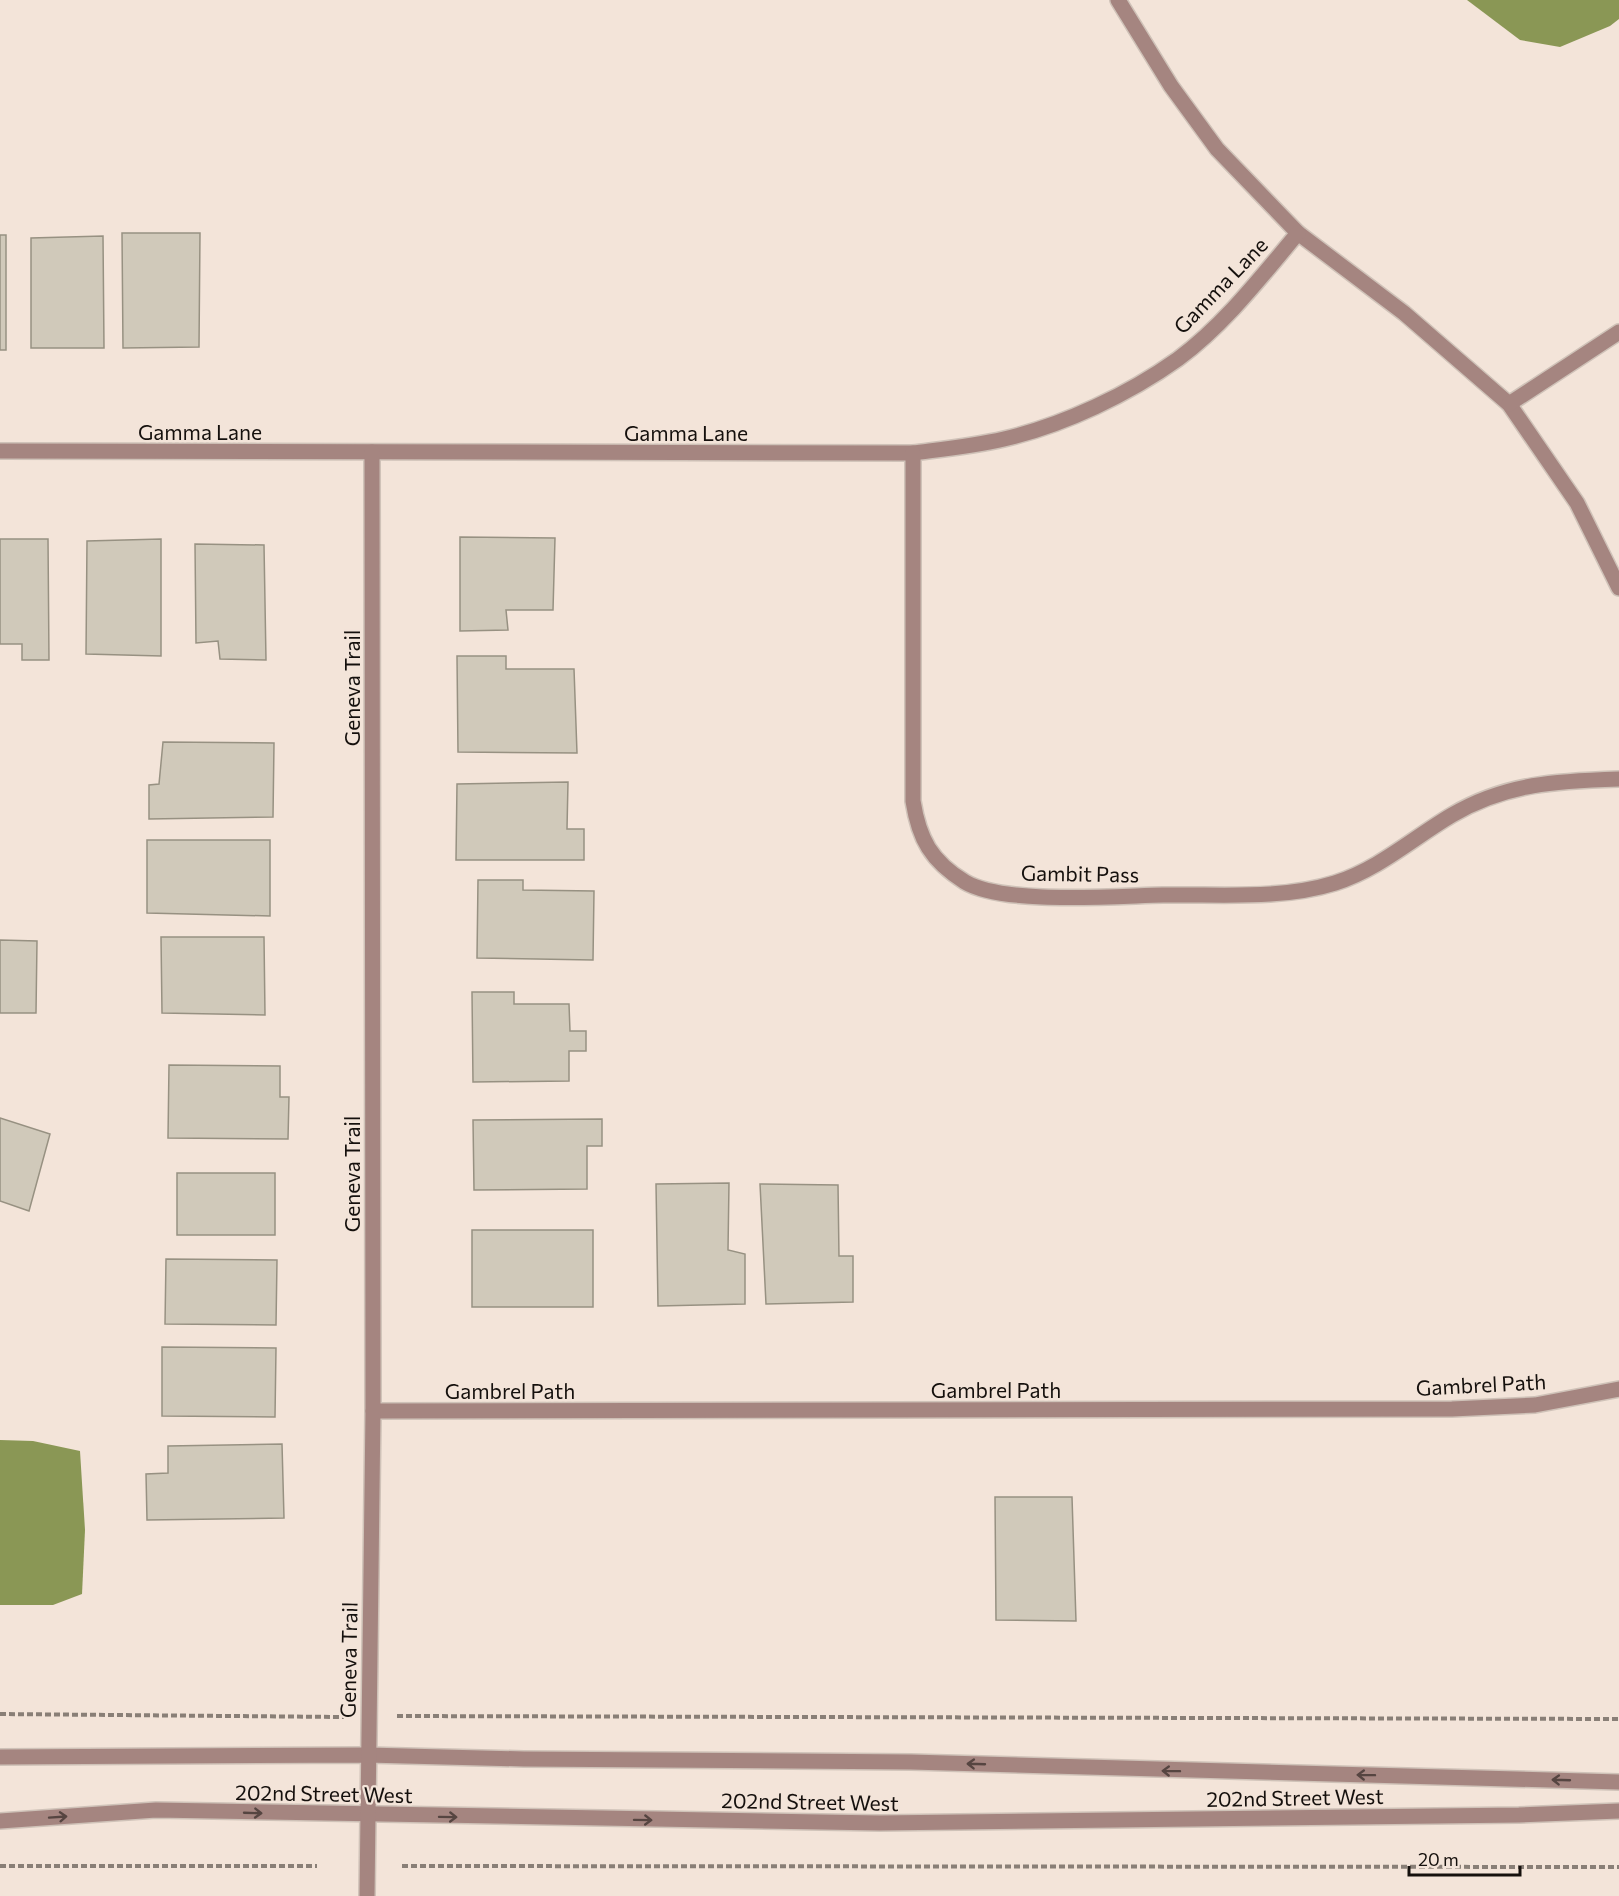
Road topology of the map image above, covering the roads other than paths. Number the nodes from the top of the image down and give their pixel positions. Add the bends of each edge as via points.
1 (1118, 0) edge
2 (1298, 233) junction
3 (1619, 332) edge
4 (1509, 404) junction
5 (0, 451) edge
6 (372, 452) junction
7 (914, 453) junction
8 (1619, 588) edge
9 (1619, 779) edge
10 (1619, 1389) edge
11 (372, 1411) junction
12 (368, 1755) junction
13 (0, 1757) edge
14 (1619, 1782) edge
15 (1619, 1811) edge
16 (368, 1816) junction
17 (0, 1821) edge
18 (367, 1896) edge

1 - 2 street via 1171,86 1217,149
2 - 4 street via 1404,313
2 - 7 street, Gamma Lane via 1205,336 1148,377 1041,428 1005,439
3 - 4 street
4 - 8 street via 1577,503
5 - 6 street, Gamma Lane
6 - 7 street, Gamma Lane
6 - 11 street, Geneva Trail
7 - 9 street, Gambit Pass via 913,801 916,824 927,849 966,883 988,891 1062,896 1281,893 1335,883 1356,874 1398,852 1452,815 1503,792 1538,783
10 - 11 street, Gambrel Path via 1535,1405 1452,1408
11 - 12 street, Geneva Trail
12 - 13 street, 202nd Street West
14 -> 12 street, 202nd Street West via 911,1762
12 - 16 street, Geneva Trail
16 -> 15 street, 202nd Street West via 880,1823
17 -> 16 street, 202nd Street West via 156,1810
16 - 18 street, Geneva Trail

